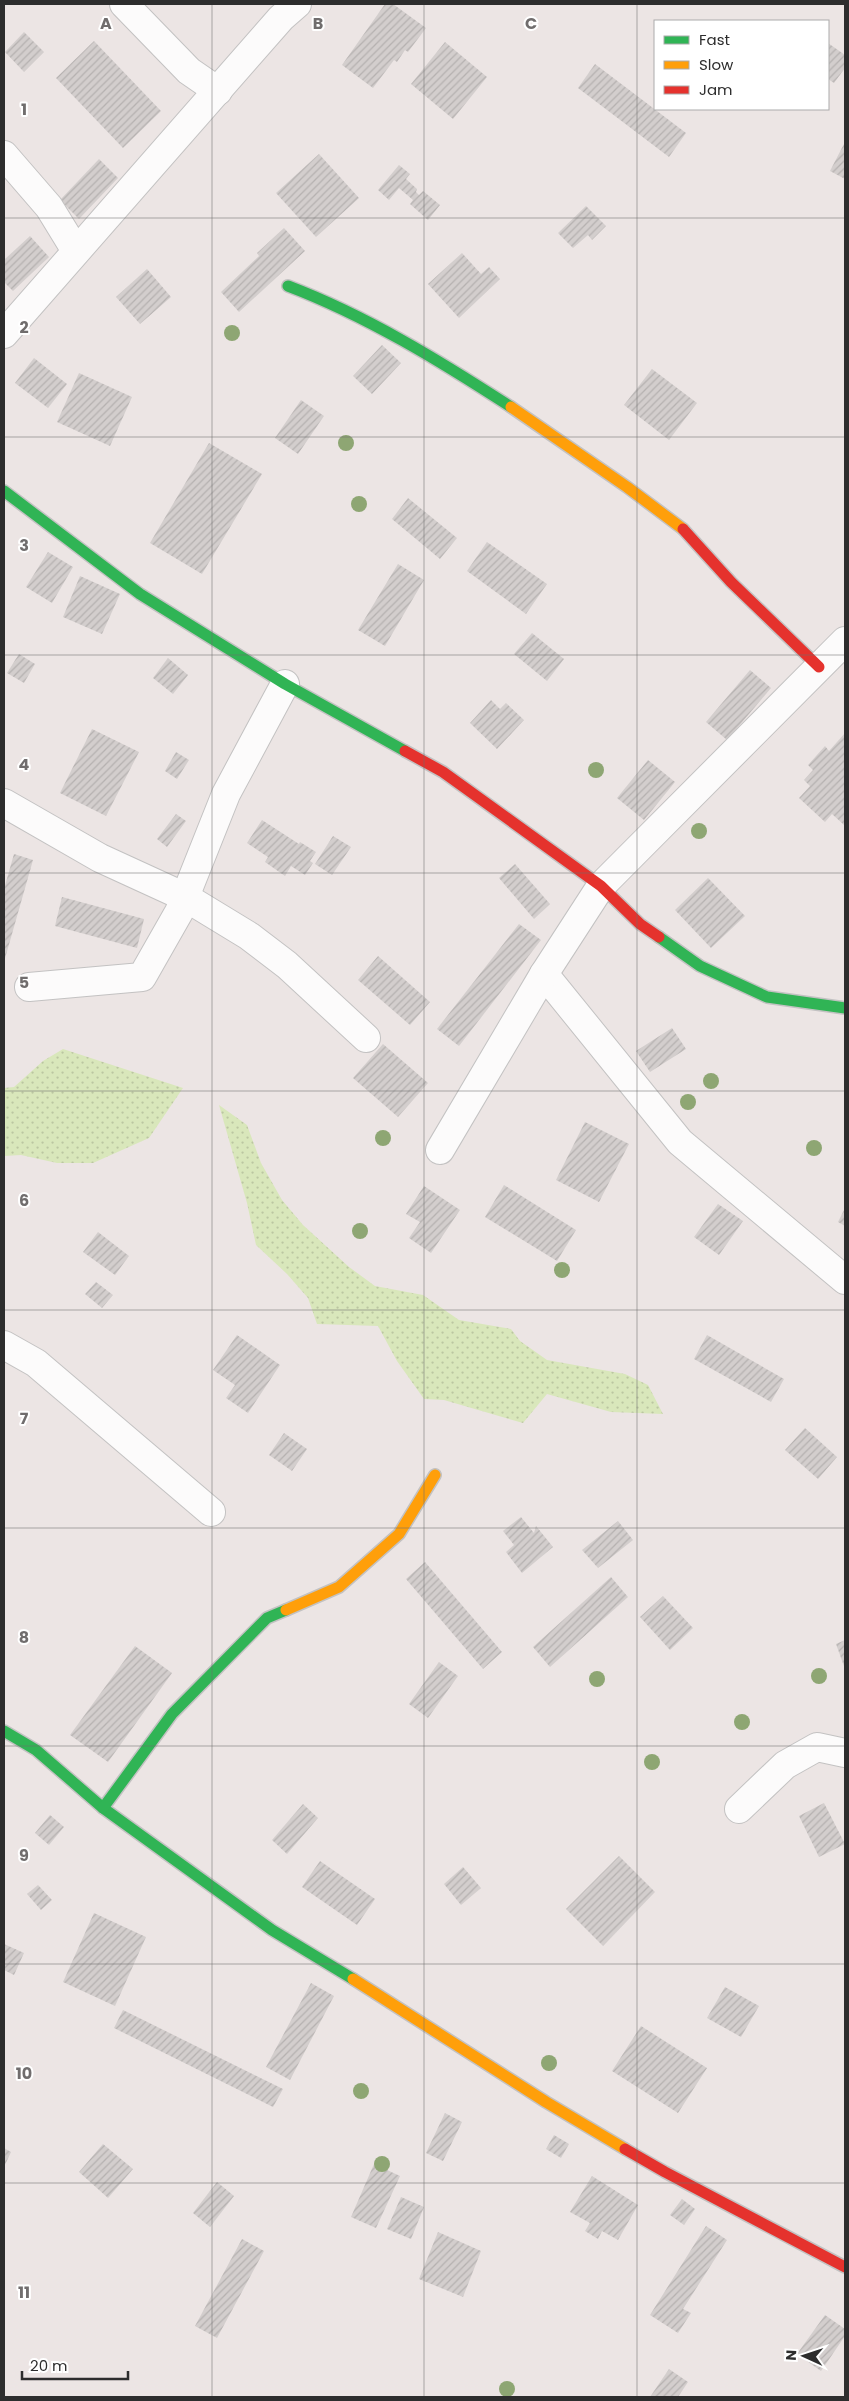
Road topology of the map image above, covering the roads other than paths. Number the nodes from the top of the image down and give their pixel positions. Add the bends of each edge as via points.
1 (124, 4) edge
2 (297, 4) edge
3 (218, 91) junction
4 (4, 155) edge
5 (76, 251) junction
6 (288, 286) dead end
7 (4, 334) edge
8 (4, 491) edge
9 (845, 641) edge
10 (819, 667) junction
11 (284, 684) junction
12 (4, 803) edge
13 (600, 886) junction
14 (185, 897) junction
15 (544, 974) junction
16 (29, 988) dead end
17 (845, 1008) edge
18 (366, 1038) dead end
19 (440, 1150) dead end
20 (845, 1280) edge
21 (4, 1345) edge
22 (435, 1475) dead end
23 (211, 1512) dead end
24 (4, 1731) edge
25 (845, 1754) edge
26 (104, 1808) junction
27 (739, 1809) dead end
28 (845, 2267) edge

1 - 3 street via 189,71
2 - 3 street
3 - 5 street
4 - 5 street via 49,208
5 - 7 street
6 - 10 street via 325,300 446,365 627,487 686,532 731,582
8 - 11 street via 140,594
9 - 10 street
10 - 13 street
11 - 13 street via 443,772
11 - 14 street via 226,794
12 - 14 street via 100,858
13 - 15 street
13 - 17 street via 640,924 700,966 767,997
14 - 16 street via 142,977
14 - 18 street via 249,936 288,965
15 - 19 street
15 - 20 street via 680,1142
21 - 23 street via 36,1364
22 - 26 street via 399,1534 340,1587 267,1618 172,1714
24 - 26 street via 36,1750
25 - 27 street via 818,1746 785,1766
26 - 28 street via 272,1930 546,2102 665,2172

